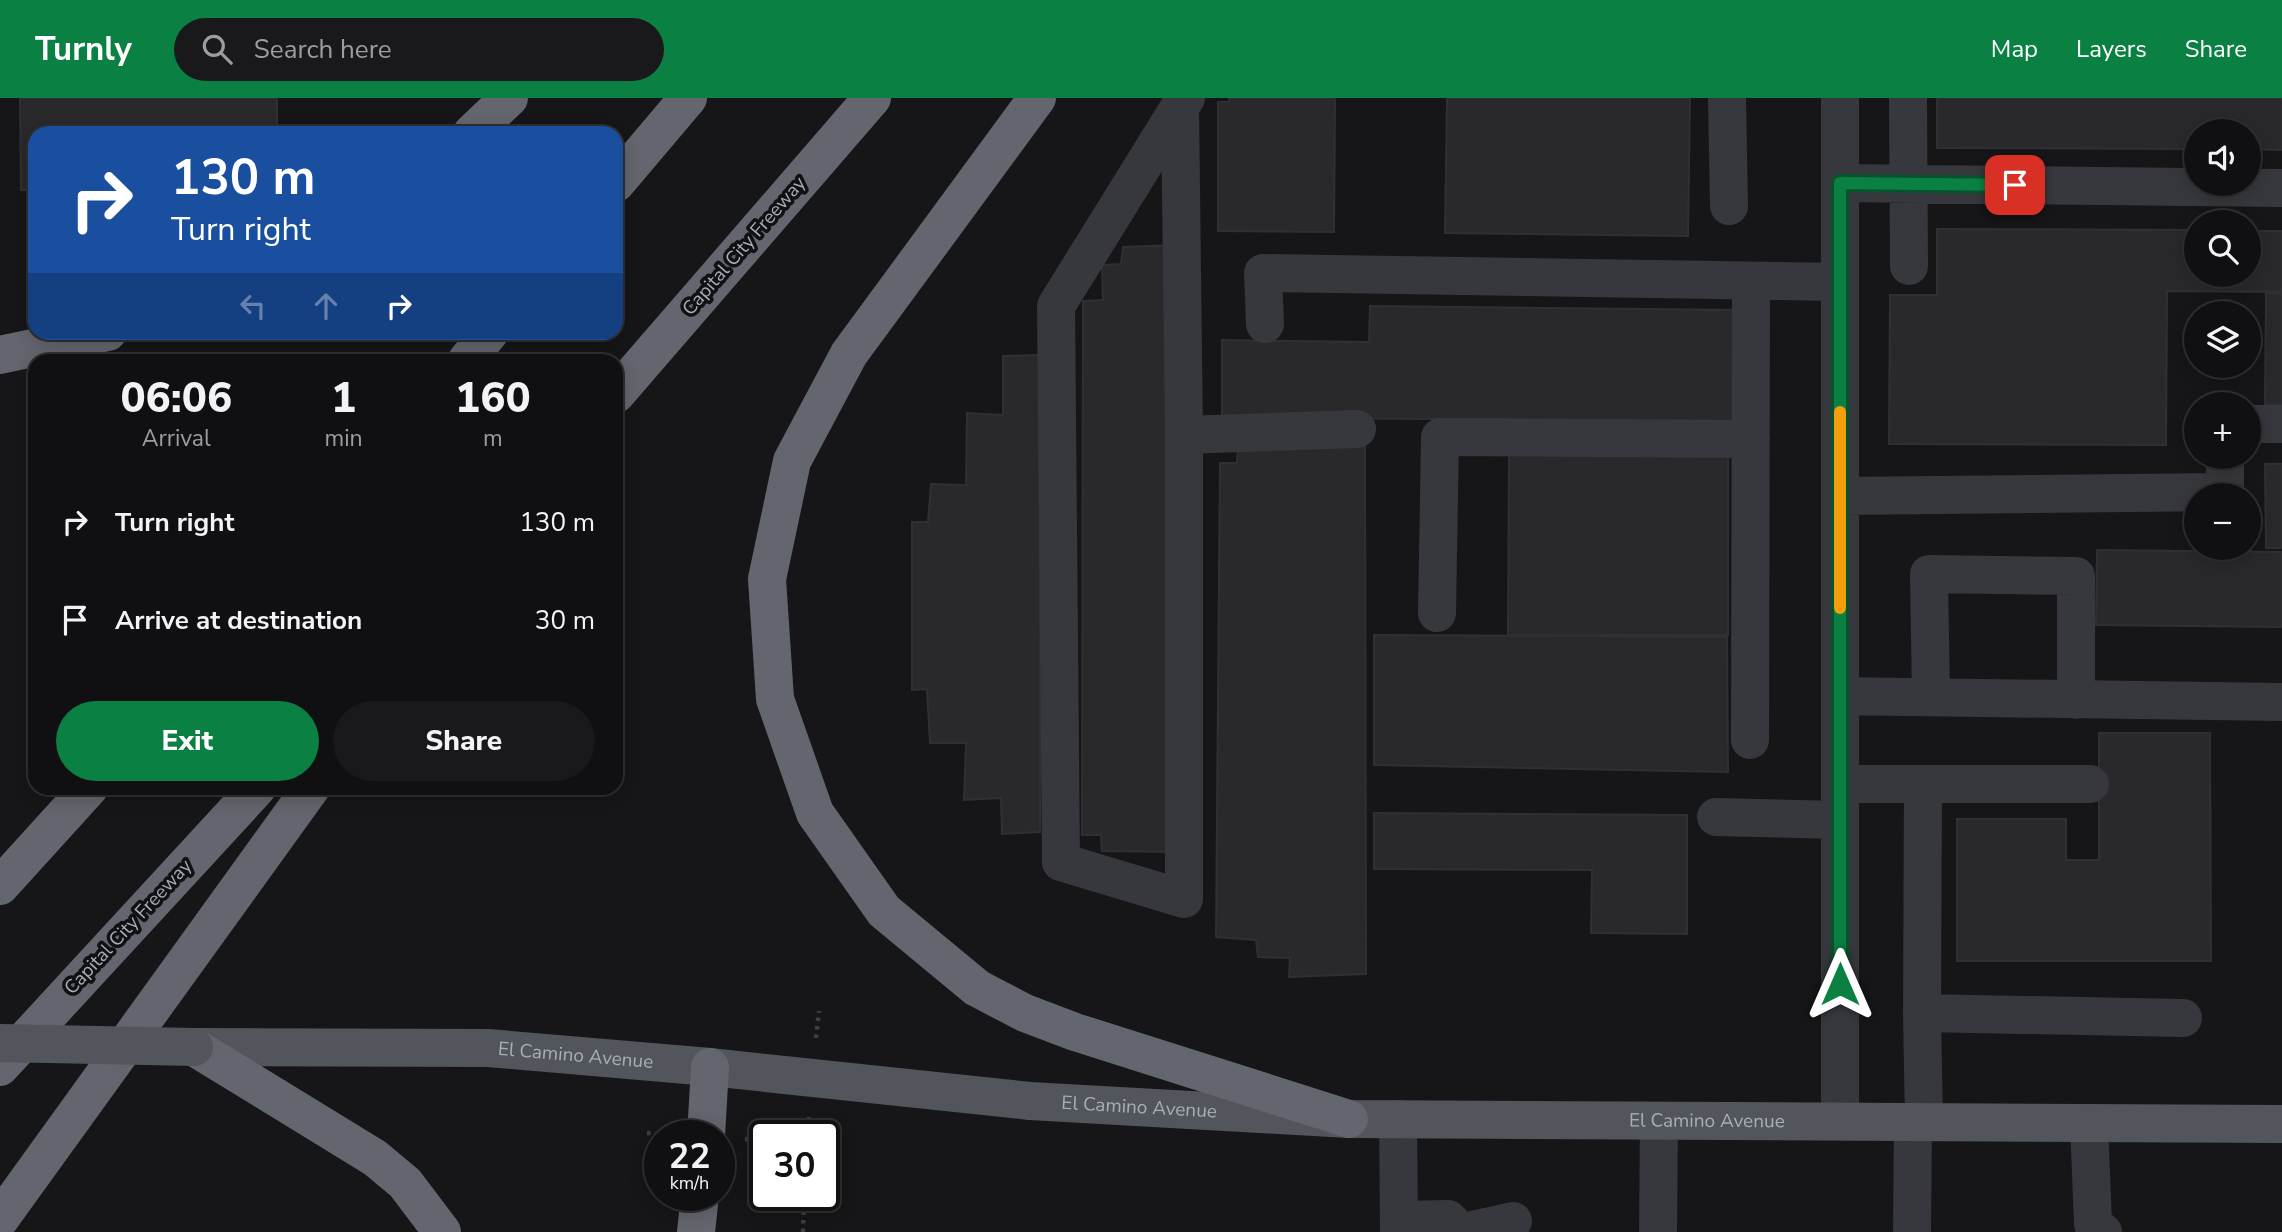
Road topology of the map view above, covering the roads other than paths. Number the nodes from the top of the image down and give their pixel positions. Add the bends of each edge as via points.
1 (509, 98) edge
2 (688, 98) edge
3 (872, 98) edge
4 (1037, 98) edge
5 (1727, 98) edge
6 (1840, 98) edge
7 (1908, 98) edge
8 (1182, 102) edge
9 (479, 126) edge
10 (623, 175) edge
11 (1840, 183) junction
12 (1909, 184) junction
13 (2282, 188) edge
14 (1729, 206) dead end
15 (1909, 266) dead end
16 (1751, 281) junction
17 (1840, 282) junction
18 (1265, 324) dead end
19 (70, 340) edge
20 (483, 340) edge
21 (472, 354) edge
22 (0, 355) edge
23 (623, 386) edge
24 (2261, 424) edge
25 (2282, 424) edge
26 (1357, 429) dead end
27 (1184, 435) junction
28 (1751, 439) junction
29 (2225, 469) edge
30 (1840, 496) junction
31 (1437, 613) dead end
32 (1840, 696) junction
33 (1931, 697) junction
34 (2076, 700) junction
35 (2282, 702) edge
36 (1750, 740) dead end
37 (1923, 784) junction
38 (2090, 784) dead end
39 (83, 795) edge
40 (251, 795) edge
41 (306, 795) edge
42 (1840, 802) junction
43 (1716, 817) dead end
44 (0, 887) edge
45 (1922, 1013) junction
46 (2183, 1018) dead end
47 (0, 1043) edge
48 (194, 1047) junction
49 (0, 1067) edge
50 (710, 1067) junction
51 (1349, 1119) junction
52 (1398, 1119) junction
53 (707, 1120) edge
54 (1659, 1121) junction
55 (1840, 1121) junction
56 (1919, 1122) junction
57 (2089, 1123) junction
58 (2282, 1124) edge
59 (698, 1211) edge
60 (0, 1219) edge
61 (1513, 1221) dead end
62 (1399, 1226) edge
63 (443, 1232) edge
64 (696, 1232) edge
65 (1462, 1232) edge
66 (1658, 1232) edge
67 (1912, 1232) edge
68 (2103, 1232) edge

1 - 9 highway
2 - 10 highway
3 - 23 highway, Capital City Freeway
4 - 51 highway via 849,354 792,461 767,579 775,699 822,824 884,911 977,988 1075,1032
5 - 14 street
6 - 11 street
7 - 12 street
8 - 27 street
8 - 27 street via 1056,306 1061,862 1184,899
11 - 12 street
11 - 17 street
12 - 13 street
12 - 15 street
16 - 17 street
16 - 18 street via 1262,273
16 - 28 street
17 - 30 street
19 - 22 highway
20 - 21 highway
24 - 25 street
26 - 27 street
28 - 31 street via 1440,437
28 - 36 street
29 - 30 street via 2225,492
30 - 32 street
32 - 33 street
32 - 42 street
33 - 34 street
33 - 34 street via 1929,574 2076,576
34 - 35 street
37 - 38 street
37 - 42 street
37 - 45 street
39 - 44 highway
40 - 49 highway, Capital City Freeway
41 - 60 highway
42 - 43 street
42 - 55 street
45 - 46 street
45 - 56 street
47 - 48 main road, El Camino Avenue, bridge
48 - 50 main road, El Camino Avenue via 488,1048
48 - 63 highway via 375,1158 405,1184
50 - 51 main road, El Camino Avenue via 1030,1101
50 - 53 highway
51 - 52 main road, El Camino Avenue
52 - 54 main road, El Camino Avenue
52 - 62 street
54 - 55 main road, El Camino Avenue
54 - 66 street
55 - 56 main road, El Camino Avenue
56 - 57 main road, El Camino Avenue
56 - 67 street
57 - 58 main road, El Camino Avenue
57 - 68 street via 2093,1224
59 - 64 highway
61 - 65 street
62 - 65 street via 1448,1219

